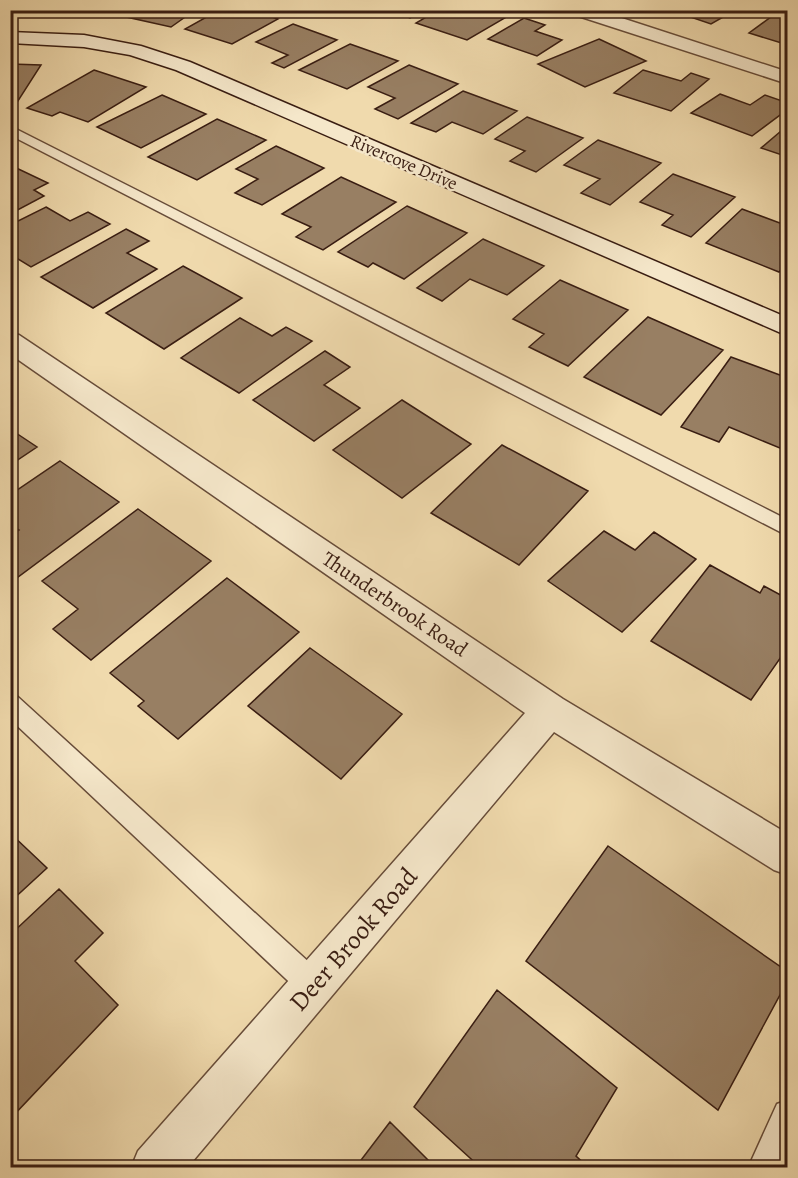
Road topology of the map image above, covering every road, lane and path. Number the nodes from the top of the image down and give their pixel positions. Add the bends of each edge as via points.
1 (588, 12) edge
2 (10, 37) edge
3 (788, 78) edge
4 (10, 130) edge
5 (788, 328) edge
6 (10, 341) edge
7 (788, 529) edge
8 (10, 704) edge
9 (550, 710) junction
10 (788, 856) edge
11 (313, 985) junction
12 (788, 1115) edge
13 (155, 1167) edge
14 (763, 1167) edge

1 - 3 street
2 - 5 street, Rivercove Drive via 84,41 134,50 183,66
4 - 7 lane
6 - 9 street, Thunderbrook Road
8 - 11 lane
9 - 10 street, Thunderbrook Road
9 - 11 street, Deer Brook Road
11 - 13 street, Deer Brook Road
12 - 14 lane

